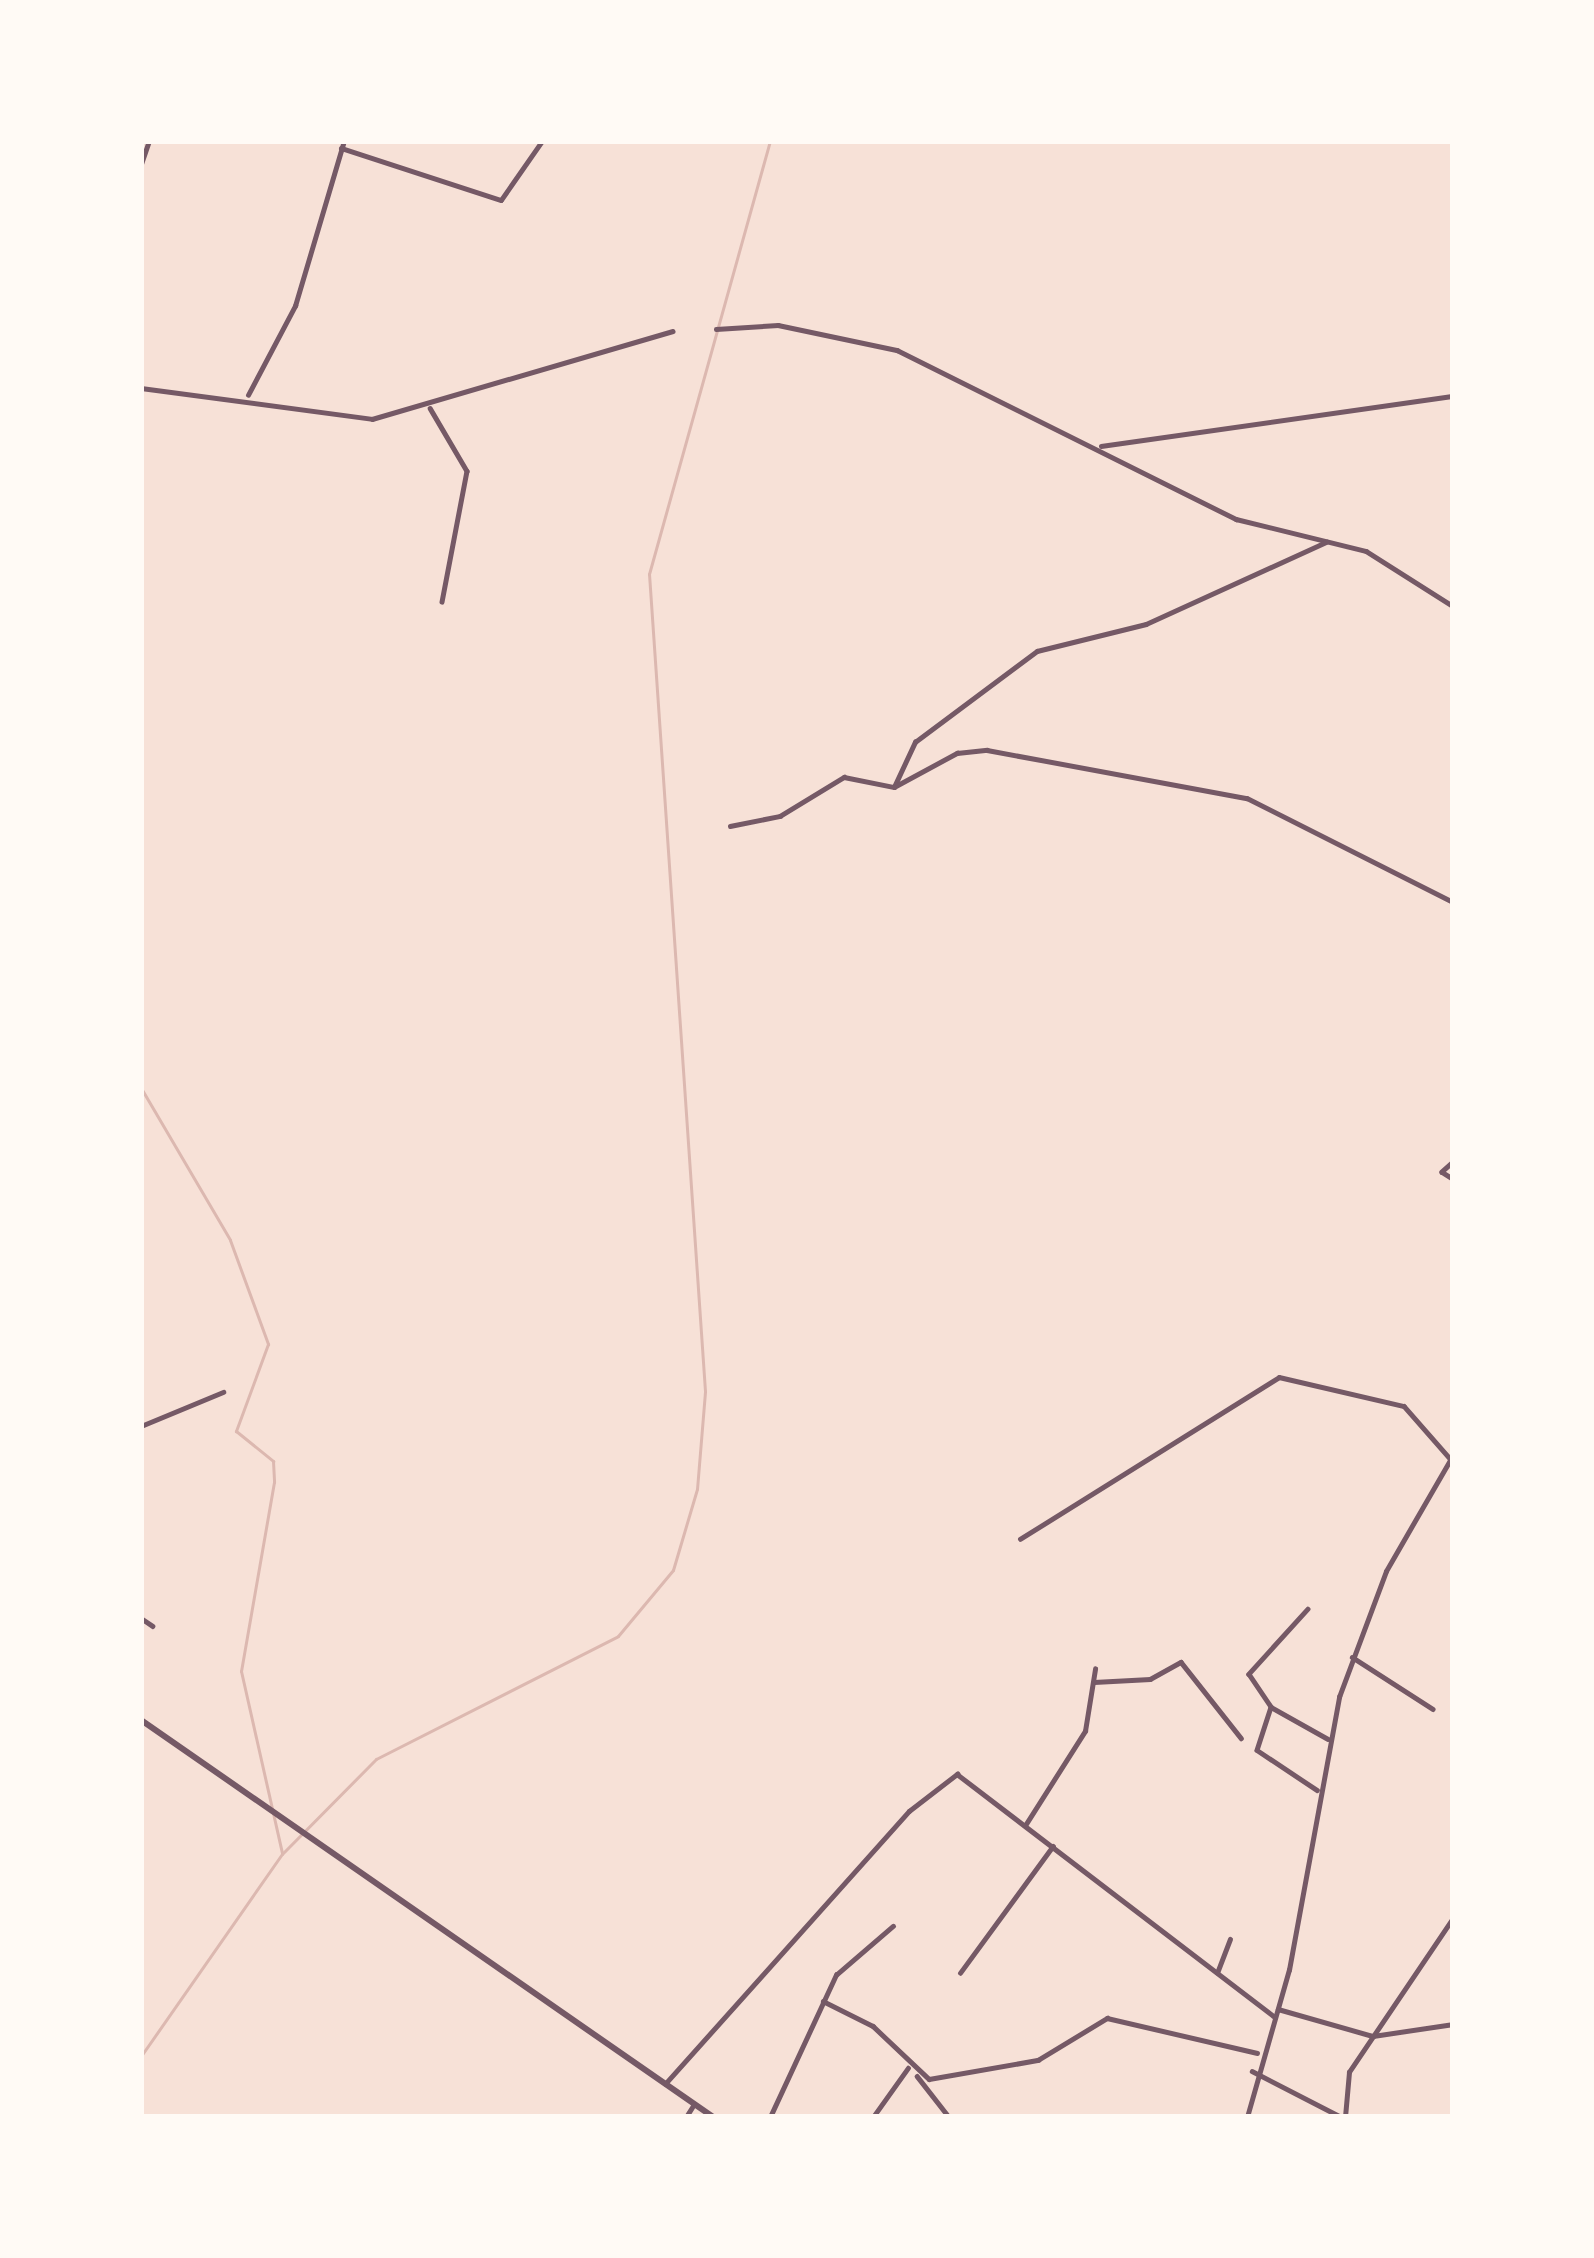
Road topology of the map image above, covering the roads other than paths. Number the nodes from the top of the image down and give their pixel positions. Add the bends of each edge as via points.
1 (148, 141) edge
2 (542, 141) edge
3 (342, 144) edge
4 (141, 164) edge
5 (716, 329) dead end
6 (672, 331) dead end
7 (141, 388) edge
8 (248, 395) junction
9 (1453, 396) edge
10 (430, 408) junction
11 (1101, 446) junction
12 (1326, 542) junction
13 (442, 602) dead end
14 (1453, 606) edge
15 (894, 788) junction
16 (730, 826) dead end
17 (1453, 902) edge
18 (1453, 1162) edge
19 (1453, 1179) edge
20 (223, 1392) dead end
21 (141, 1426) edge
22 (1452, 1459) edge
23 (1020, 1539) dead end
24 (1308, 1609) dead end
25 (141, 1618) edge
26 (153, 1626) dead end
27 (1352, 1657) junction
28 (1095, 1669) dead end
29 (1094, 1682) junction
30 (1271, 1707) junction
31 (1433, 1708) dead end
32 (141, 1720) edge
33 (1241, 1738) dead end
34 (1328, 1739) junction
35 (1317, 1790) junction
36 (1026, 1824) junction
37 (1053, 1846) junction
38 (1453, 1918) edge
39 (892, 1926) dead end
40 (1230, 1939) dead end
41 (960, 1973) dead end
42 (1216, 1975) junction
43 (823, 2001) junction
44 (1275, 2012) junction
45 (1453, 2024) edge
46 (1372, 2036) junction
47 (1257, 2053) junction
48 (908, 2068) junction
49 (1252, 2072) junction
50 (917, 2076) junction
51 (665, 2084) junction
52 (694, 2104) junction
53 (686, 2117) edge
54 (713, 2117) edge
55 (770, 2117) edge
56 (873, 2117) edge
57 (950, 2117) edge
58 (1247, 2117) edge
59 (1343, 2117) edge

1 - 4 street
2 - 3 street via 501,200
3 - 8 street via 295,305
5 - 11 street via 778,325 897,350 1008,412
6 - 10 street via 578,350
7 - 8 street
8 - 10 street via 338,418
9 - 11 street
10 - 13 street via 467,471
11 - 12 street via 1237,519
12 - 14 street via 1366,551
12 - 15 street via 1147,624 1037,651 915,742
15 - 16 street via 844,777 780,816
15 - 17 street via 956,753 987,750 1246,798
18 - 19 street via 1442,1172
20 - 21 street
22 - 23 street via 1404,1406 1279,1377
22 - 27 street
24 - 30 street via 1249,1674
25 - 26 street
27 - 31 street
27 - 34 street
28 - 29 street
29 - 33 street via 1150,1679 1181,1662
29 - 36 street via 1085,1731
30 - 34 street
30 - 35 street via 1257,1750
32 - 51 street
34 - 35 street
35 - 44 street
36 - 37 street
36 - 51 street via 963,1773 944,1782
37 - 41 street
37 - 42 street
38 - 46 street
39 - 43 street
40 - 42 street
42 - 44 street
43 - 48 street via 873,2026
43 - 55 street
44 - 46 street
44 - 47 street
45 - 46 street
46 - 59 street via 1349,2072
47 - 49 street
47 - 50 street via 1107,2018 1038,2060
48 - 50 street
48 - 56 street
49 - 58 street
49 - 59 street
50 - 57 street
51 - 52 street
52 - 53 street
52 - 54 street

